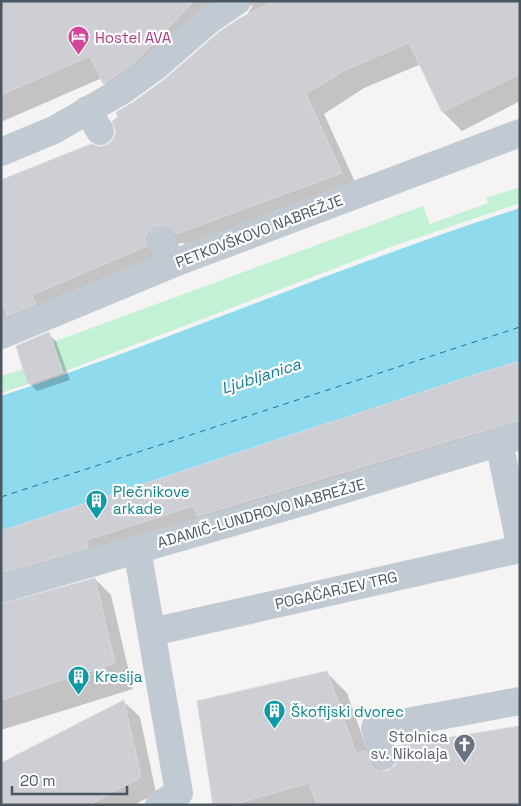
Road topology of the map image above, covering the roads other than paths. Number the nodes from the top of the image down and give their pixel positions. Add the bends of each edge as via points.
1 (237, 1) edge
2 (520, 133) edge
3 (1, 152) edge
4 (161, 240) dead end
5 (172, 264) junction
6 (1, 335) edge
7 (509, 439) edge
8 (512, 470) edge
9 (520, 544) edge
10 (137, 549) junction
11 (520, 549) edge
12 (1, 589) edge
13 (152, 632) junction
14 (520, 701) edge
15 (383, 756) dead end
16 (169, 799) edge

1 - 3 street via 123,90 94,121 54,130
2 - 5 street, PETKOVŠKOVO NABREŽJE
4 - 5 street
5 - 6 street, PETKOVŠKOVO NABREŽJE
7 - 8 street
7 - 10 street, ADAMIČ-LUNDROVO NABREŽJE
8 - 9 street
10 - 12 street, ADAMIČ-LUNDROVO NABREŽJE
10 - 13 street
11 - 13 street, POGAČARJEV TRG
13 - 16 street
14 - 15 street via 375,728

